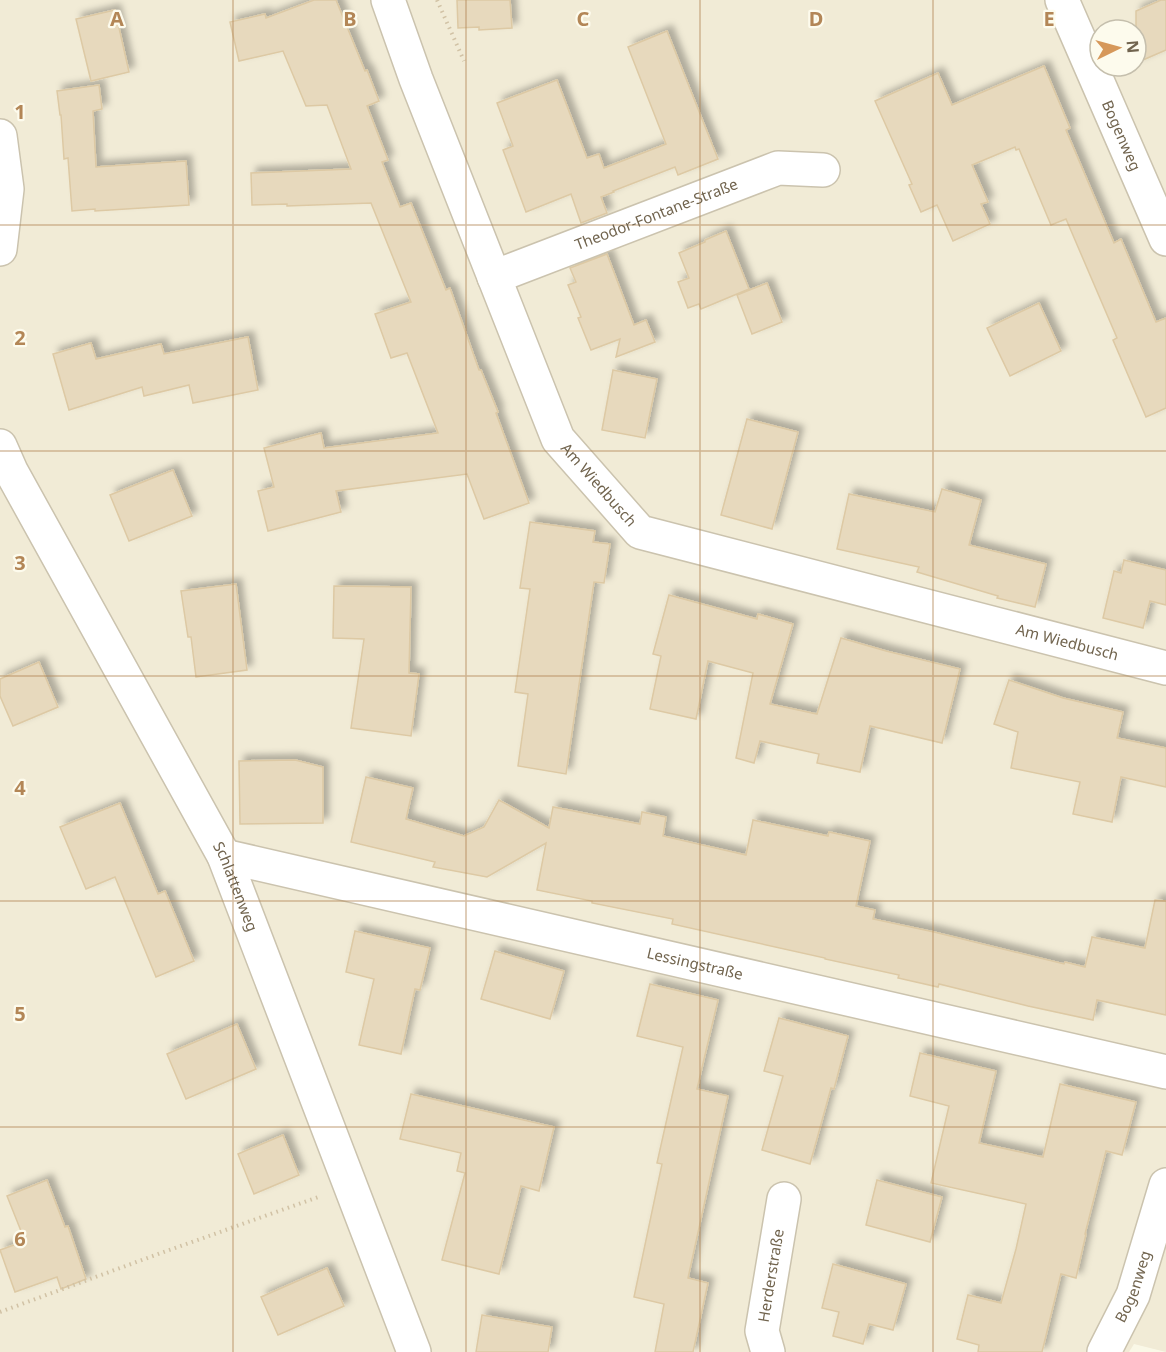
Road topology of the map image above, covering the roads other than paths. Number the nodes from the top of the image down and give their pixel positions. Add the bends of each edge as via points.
1 (388, 0) edge
2 (1062, 0) edge
3 (0, 136) edge
4 (823, 170) dead end
5 (1166, 239) edge
6 (0, 249) edge
7 (494, 276) junction
8 (0, 446) edge
9 (1166, 668) edge
10 (224, 856) junction
11 (1166, 1072) edge
12 (1166, 1185) edge
13 (784, 1198) dead end
14 (414, 1352) edge
15 (768, 1352) edge
16 (1104, 1352) edge

1 - 7 street, Am Wiedbusch
2 - 5 street, Bogenweg
3 - 6 street via 7,189
4 - 7 street, Theodor-Fontane-Straße via 778,168
7 - 9 street, Am Wiedbusch via 558,439 640,532
8 - 10 street, Schlattenweg
10 - 11 street, Lessingstraße
10 - 14 street, Schlattenweg
12 - 16 street, Bogenweg via 1133,1295
13 - 15 street, Herderstraße via 762,1331

